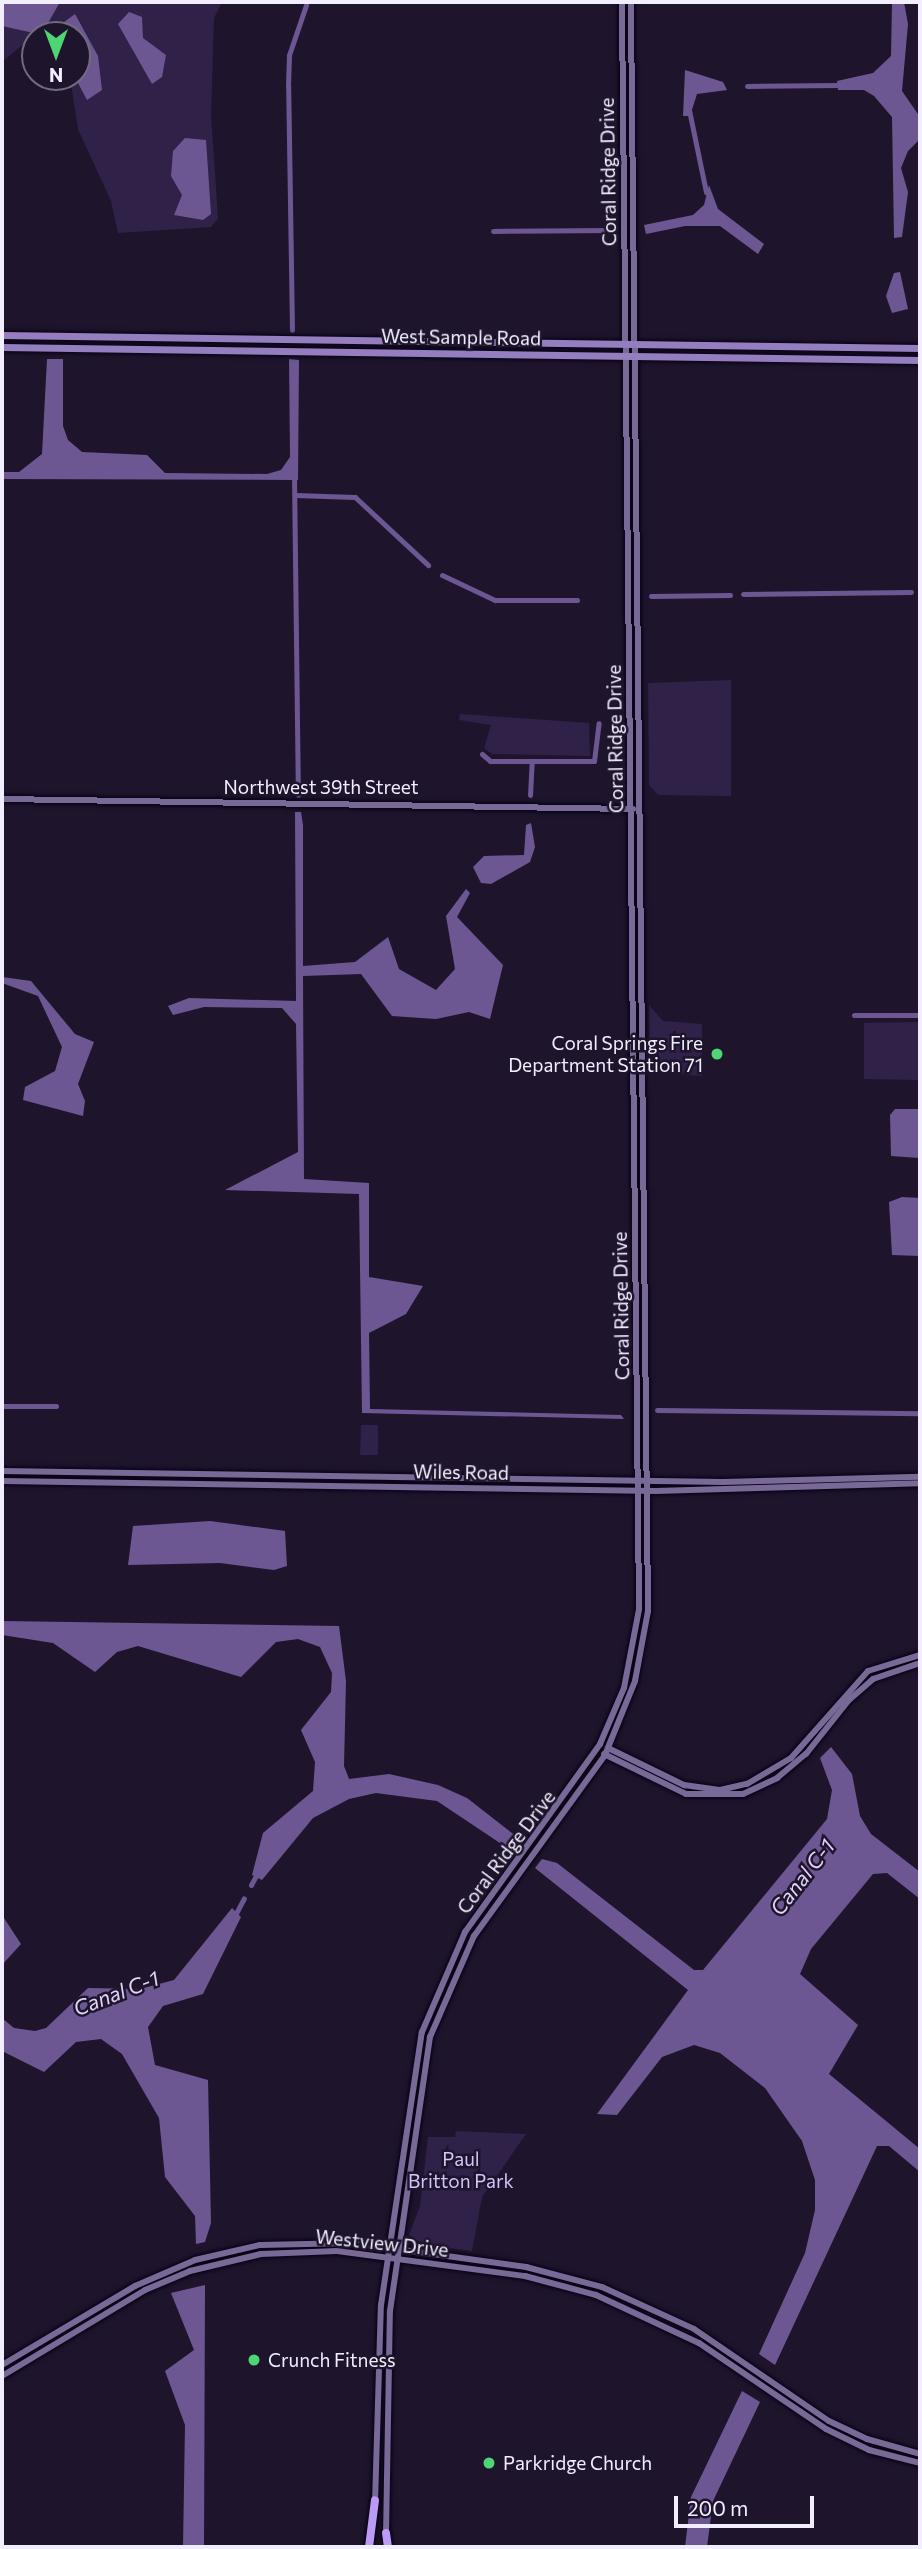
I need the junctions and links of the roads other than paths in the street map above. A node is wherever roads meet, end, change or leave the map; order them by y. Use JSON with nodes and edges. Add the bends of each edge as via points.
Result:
{"nodes":[{"id":1,"x":622,"y":2,"type":"edge"},
{"id":2,"x":631,"y":2,"type":"edge"},
{"id":3,"x":2,"y":335,"type":"edge"},
{"id":4,"x":627,"y":344,"type":"junction"},
{"id":5,"x":636,"y":344,"type":"junction"},
{"id":6,"x":2,"y":347,"type":"edge"},
{"id":7,"x":920,"y":348,"type":"edge"},
{"id":8,"x":627,"y":355,"type":"junction"},
{"id":9,"x":636,"y":355,"type":"junction"},
{"id":10,"x":920,"y":360,"type":"edge"},
{"id":11,"x":630,"y":660,"type":"junction"},
{"id":12,"x":639,"y":676,"type":"junction"},
{"id":13,"x":2,"y":799,"type":"edge"},
{"id":14,"x":631,"y":808,"type":"junction"},
{"id":15,"x":640,"y":809,"type":"junction"},
{"id":16,"x":2,"y":1471,"type":"edge"},
{"id":17,"x":86,"y":1472,"type":"junction"},
{"id":18,"x":920,"y":1477,"type":"edge"},
{"id":19,"x":2,"y":1481,"type":"edge"},
{"id":20,"x":638,"y":1481,"type":"junction"},
{"id":21,"x":647,"y":1481,"type":"junction"},
{"id":22,"x":74,"y":1482,"type":"junction"},
{"id":23,"x":920,"y":1483,"type":"edge"},
{"id":24,"x":638,"y":1491,"type":"junction"},
{"id":25,"x":647,"y":1491,"type":"junction"},
{"id":26,"x":920,"y":1655,"type":"edge"},
{"id":27,"x":920,"y":1663,"type":"edge"},
{"id":28,"x":599,"y":1747,"type":"junction"},
{"id":29,"x":607,"y":1752,"type":"junction"},
{"id":30,"x":389,"y":2248,"type":"junction"},
{"id":31,"x":398,"y":2249,"type":"junction"},
{"id":32,"x":388,"y":2257,"type":"junction"},
{"id":33,"x":397,"y":2258,"type":"junction"},
{"id":34,"x":2,"y":2365,"type":"edge"},
{"id":35,"x":2,"y":2376,"type":"edge"},
{"id":36,"x":920,"y":2454,"type":"edge"},
{"id":37,"x":920,"y":2463,"type":"edge"},
{"id":38,"x":375,"y":2500,"type":"joint"},
{"id":39,"x":386,"y":2533,"type":"joint"},
{"id":40,"x":371,"y":2547,"type":"edge"},
{"id":41,"x":387,"y":2547,"type":"edge"}],
"edges":[{"from":1,"to":4,"type":"main road","name":"Coral Ridge Drive"},
{"from":2,"to":5,"type":"main road","name":"Coral Ridge Drive"},
{"from":3,"to":4,"type":"main road","name":"West Sample Road"},
{"from":4,"to":5,"type":"main road","name":"West Sample Road"},
{"from":4,"to":8,"type":"main road","name":"Coral Ridge Drive"},
{"from":5,"to":7,"type":"main road","name":"West Sample Road"},
{"from":5,"to":9,"type":"main road","name":"Coral Ridge Drive"},
{"from":6,"to":8,"type":"main road","name":"West Sample Road"},
{"from":8,"to":9,"type":"main road","name":"West Sample Road"},
{"from":8,"to":11,"type":"main road","name":"Coral Ridge Drive"},
{"from":9,"to":10,"type":"main road","name":"West Sample Road"},
{"from":9,"to":12,"type":"main road","name":"Coral Ridge Drive"},
{"from":11,"to":12,"type":"main road"},
{"from":11,"to":14,"type":"main road","name":"Coral Ridge Drive"},
{"from":12,"to":15,"type":"main road","name":"Coral Ridge Drive"},
{"from":13,"to":14,"type":"main road","name":"Northwest 39th Street"},
{"from":14,"to":15,"type":"main road","name":"Northwest 39th Street"},
{"from":14,"to":20,"type":"main road","name":"Coral Ridge Drive"},
{"from":15,"to":21,"type":"main road","name":"Coral Ridge Drive"},
{"from":16,"to":17,"type":"main road","name":"Wiles Road"},
{"from":17,"to":20,"type":"main road","name":"Wiles Road"},
{"from":17,"to":22,"type":"main road"},
{"from":18,"to":21,"type":"main road","name":"Wiles Road"},
{"from":19,"to":22,"type":"main road","name":"Wiles Road"},
{"from":20,"to":21,"type":"main road","name":"Wiles Road"},
{"from":20,"to":24,"type":"main road","name":"Coral Ridge Drive"},
{"from":21,"to":25,"type":"main road","name":"Coral Ridge Drive"},
{"from":22,"to":24,"type":"main road","name":"Wiles Road"},
{"from":23,"to":25,"type":"main road","name":"Wiles Road"},
{"from":24,"to":25,"type":"main road","name":"Wiles Road"},
{"from":24,"to":28,"type":"main road","name":"Coral Ridge Drive","via":[[636,1634],[624,1688]]},
{"from":25,"to":29,"type":"main road","name":"Coral Ridge Drive","via":[[645,1634],[631,1695]]},
{"from":26,"to":29,"type":"main road","via":[[868,1671],[791,1758],[747,1784],[720,1790],[684,1785]]},
{"from":27,"to":29,"type":"main road","via":[[890,1671],[863,1687],[806,1754],[778,1778],[743,1794],[685,1794]]},
{"from":28,"to":29,"type":"main road"},
{"from":28,"to":30,"type":"main road","name":"Coral Ridge Drive","via":[[472,1920],[438,1986],[414,2065]]},
{"from":29,"to":31,"type":"main road","name":"Coral Ridge Drive","via":[[483,1921],[443,1997],[424,2064]]},
{"from":30,"to":31,"type":"main road","name":"Westview Drive"},
{"from":30,"to":32,"type":"main road","name":"Coral Ridge Drive"},
{"from":30,"to":34,"type":"main road","name":"Westview Drive","via":[[282,2243],[195,2260],[135,2286]]},
{"from":31,"to":33,"type":"main road","name":"Coral Ridge Drive"},
{"from":31,"to":36,"type":"main road","name":"Westview Drive","via":[[526,2267],[650,2307],[694,2329],[829,2421],[867,2439]]},
{"from":32,"to":33,"type":"main road","name":"Westview Drive"},
{"from":32,"to":35,"type":"main road","name":"Westview Drive","via":[[288,2251],[201,2268],[145,2290]]},
{"from":32,"to":38,"type":"main road","name":"Coral Ridge Drive","via":[[377,2381]]},
{"from":33,"to":37,"type":"main road","name":"Westview Drive","via":[[566,2285],[655,2319],[826,2429],[869,2450]]},
{"from":33,"to":39,"type":"main road","name":"Coral Ridge Drive","via":[[387,2370]]},
{"from":38,"to":40,"type":"highway"},
{"from":39,"to":41,"type":"highway"}]}
